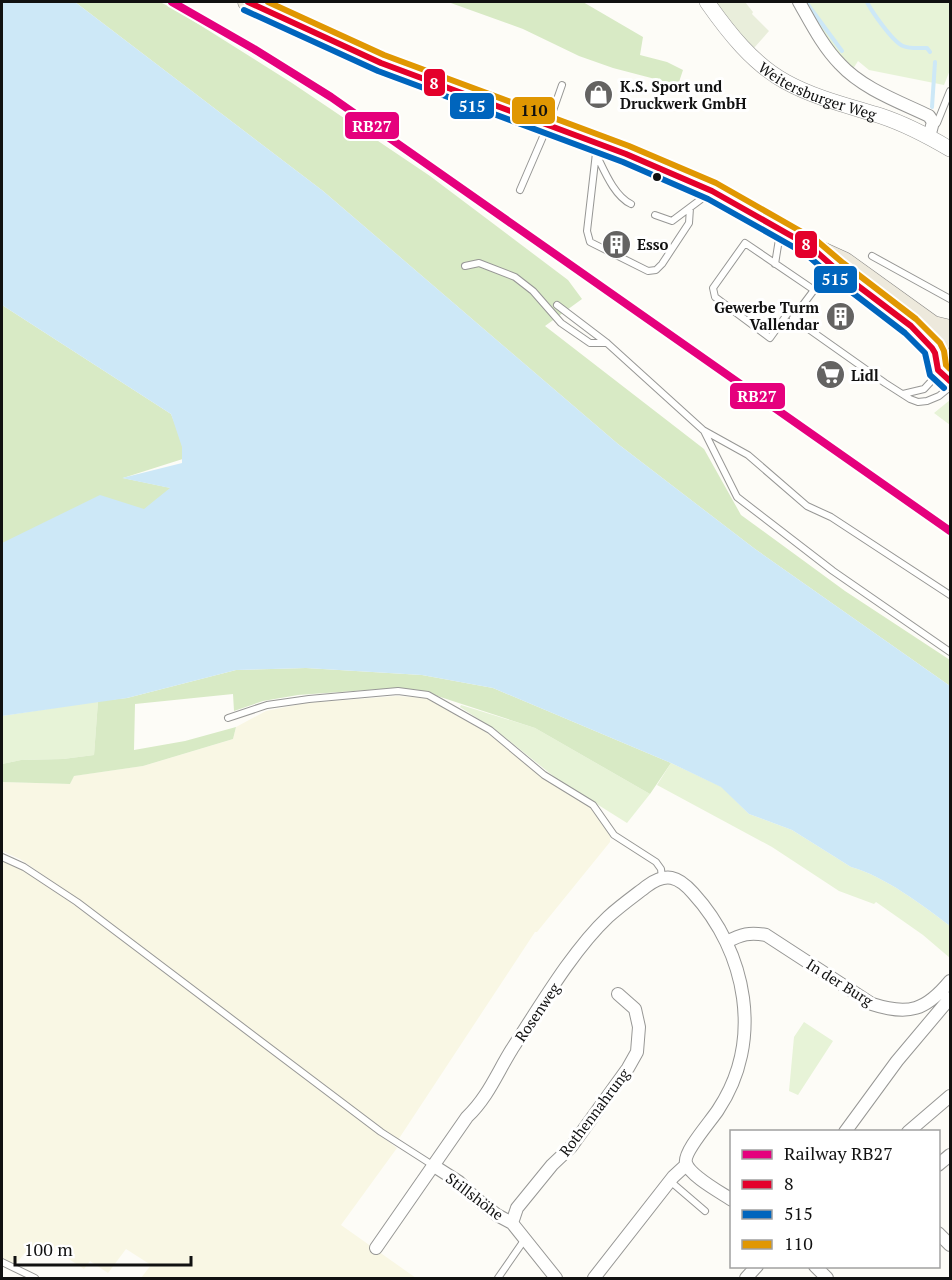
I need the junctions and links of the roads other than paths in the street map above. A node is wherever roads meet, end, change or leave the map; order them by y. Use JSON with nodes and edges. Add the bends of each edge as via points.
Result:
{"nodes":[{"id":1,"x":248,"y":2,"type":"edge"},
{"id":2,"x":707,"y":2,"type":"edge"},
{"id":3,"x":799,"y":2,"type":"edge"},
{"id":4,"x":562,"y":85,"type":"dead end"},
{"id":5,"x":951,"y":91,"type":"edge"},
{"id":6,"x":548,"y":125,"type":"junction"},
{"id":7,"x":931,"y":130,"type":"junction"},
{"id":8,"x":592,"y":146,"type":"junction"},
{"id":9,"x":951,"y":149,"type":"edge"},
{"id":10,"x":520,"y":190,"type":"dead end"},
{"id":11,"x":712,"y":191,"type":"junction"},
{"id":12,"x":632,"y":204,"type":"dead end"},
{"id":13,"x":690,"y":208,"type":"junction"},
{"id":14,"x":655,"y":215,"type":"dead end"},
{"id":15,"x":781,"y":229,"type":"junction"},
{"id":16,"x":811,"y":247,"type":"junction"},
{"id":17,"x":872,"y":255,"type":"dead end"},
{"id":18,"x":775,"y":264,"type":"junction"},
{"id":19,"x":465,"y":266,"type":"dead end"},
{"id":20,"x":951,"y":299,"type":"edge"},
{"id":21,"x":557,"y":305,"type":"dead end"},
{"id":22,"x":788,"y":313,"type":"dead end"},
{"id":23,"x":951,"y":332,"type":"edge"},
{"id":24,"x":607,"y":343,"type":"junction"},
{"id":25,"x":941,"y":368,"type":"edge"},
{"id":26,"x":951,"y":387,"type":"edge"},
{"id":27,"x":903,"y":394,"type":"junction"},
{"id":28,"x":703,"y":430,"type":"junction"},
{"id":29,"x":951,"y":596,"type":"edge"},
{"id":30,"x":951,"y":652,"type":"edge"},
{"id":31,"x":228,"y":717,"type":"dead end"},
{"id":32,"x":2,"y":857,"type":"edge"},
{"id":33,"x":662,"y":878,"type":"junction"},
{"id":34,"x":727,"y":942,"type":"junction"},
{"id":35,"x":951,"y":981,"type":"edge"},
{"id":36,"x":618,"y":994,"type":"dead end"},
{"id":37,"x":951,"y":998,"type":"edge"},
{"id":38,"x":951,"y":1096,"type":"edge"},
{"id":39,"x":846,"y":1130,"type":"edge"},
{"id":40,"x":909,"y":1130,"type":"edge"},
{"id":41,"x":686,"y":1165,"type":"junction"},
{"id":42,"x":434,"y":1166,"type":"junction"},
{"id":43,"x":670,"y":1181,"type":"junction"},
{"id":44,"x":730,"y":1199,"type":"edge"},
{"id":45,"x":705,"y":1211,"type":"dead end"},
{"id":46,"x":512,"y":1223,"type":"junction"},
{"id":47,"x":940,"y":1234,"type":"edge"},
{"id":48,"x":526,"y":1239,"type":"junction"},
{"id":49,"x":951,"y":1245,"type":"edge"},
{"id":50,"x":376,"y":1248,"type":"dead end"},
{"id":51,"x":2,"y":1262,"type":"edge"},
{"id":52,"x":35,"y":1278,"type":"edge"},
{"id":53,"x":498,"y":1278,"type":"edge"},
{"id":54,"x":556,"y":1278,"type":"edge"},
{"id":55,"x":594,"y":1278,"type":"edge"}],
"edges":[{"from":1,"to":6,"type":"main road","via":[[381,63]]},
{"from":2,"to":7,"type":"street","name":"Weitersburger Weg","via":[[744,48],[784,82],[808,93]]},
{"from":3,"to":7,"type":"street","via":[[829,50],[849,72],[929,116]]},
{"from":4,"to":6,"type":"lane"},
{"from":5,"to":7,"type":"lane"},
{"from":6,"to":8,"type":"main road"},
{"from":6,"to":10,"type":"lane"},
{"from":7,"to":9,"type":"street","name":"Weitersburger Weg"},
{"from":8,"to":11,"type":"main road","via":[[626,154]]},
{"from":8,"to":12,"type":"lane","via":[[611,182]]},
{"from":8,"to":13,"type":"lane","via":[[587,231],[590,242],[648,271],[656,270],[689,223]]},
{"from":11,"to":13,"type":"lane"},
{"from":11,"to":15,"type":"main road"},
{"from":13,"to":14,"type":"lane","via":[[672,221]]},
{"from":15,"to":16,"type":"main road"},
{"from":15,"to":18,"type":"lane"},
{"from":16,"to":23,"type":"main road","via":[[844,262],[933,326]]},
{"from":16,"to":25,"type":"main road","via":[[911,326]]},
{"from":17,"to":20,"type":"lane"},
{"from":18,"to":22,"type":"lane","via":[[744,243],[713,288],[715,297],[770,338]]},
{"from":18,"to":27,"type":"lane","via":[[814,290],[794,318]]},
{"from":19,"to":24,"type":"lane","via":[[479,263],[515,277],[561,323],[590,344]]},
{"from":21,"to":24,"type":"lane"},
{"from":23,"to":25,"type":"main road","via":[[940,341]]},
{"from":24,"to":28,"type":"lane"},
{"from":25,"to":27,"type":"lane","via":[[924,389]]},
{"from":26,"to":27,"type":"lane","via":[[927,401],[918,402]]},
{"from":28,"to":29,"type":"lane","via":[[748,455],[807,506],[831,517]]},
{"from":28,"to":30,"type":"lane","via":[[737,497],[833,571]]},
{"from":31,"to":33,"type":"lane","via":[[267,705],[309,699],[398,691],[428,695],[490,730],[544,775],[593,805],[615,835],[656,862]]},
{"from":32,"to":42,"type":"lane","via":[[77,902],[381,1132]]},
{"from":33,"to":34,"type":"street","via":[[678,879],[691,891]]},
{"from":33,"to":42,"type":"street","name":"Rosenweg","via":[[622,905],[582,946],[510,1052],[494,1083]]},
{"from":34,"to":35,"type":"street","name":"In der Burg","via":[[740,935],[766,936],[872,1004],[887,1009],[922,1007]]},
{"from":34,"to":41,"type":"street","via":[[734,958],[745,1017],[741,1057],[725,1098],[687,1153]]},
{"from":36,"to":46,"type":"street","name":"Rothennahrung","via":[[635,1009],[639,1027],[637,1052],[571,1147],[517,1208]]},
{"from":37,"to":39,"type":"street"},
{"from":38,"to":40,"type":"street"},
{"from":41,"to":43,"type":"street"},
{"from":41,"to":44,"type":"street"},
{"from":42,"to":46,"type":"street","name":"Stillshöhe"},
{"from":42,"to":50,"type":"street","name":"Stillshöhe"},
{"from":43,"to":45,"type":"lane"},
{"from":43,"to":55,"type":"street"},
{"from":46,"to":48,"type":"street","name":"Stillshöhe"},
{"from":47,"to":49,"type":"street"},
{"from":48,"to":53,"type":"lane"},
{"from":48,"to":54,"type":"street","name":"Stillshöhe"},
{"from":51,"to":52,"type":"lane"}]}
